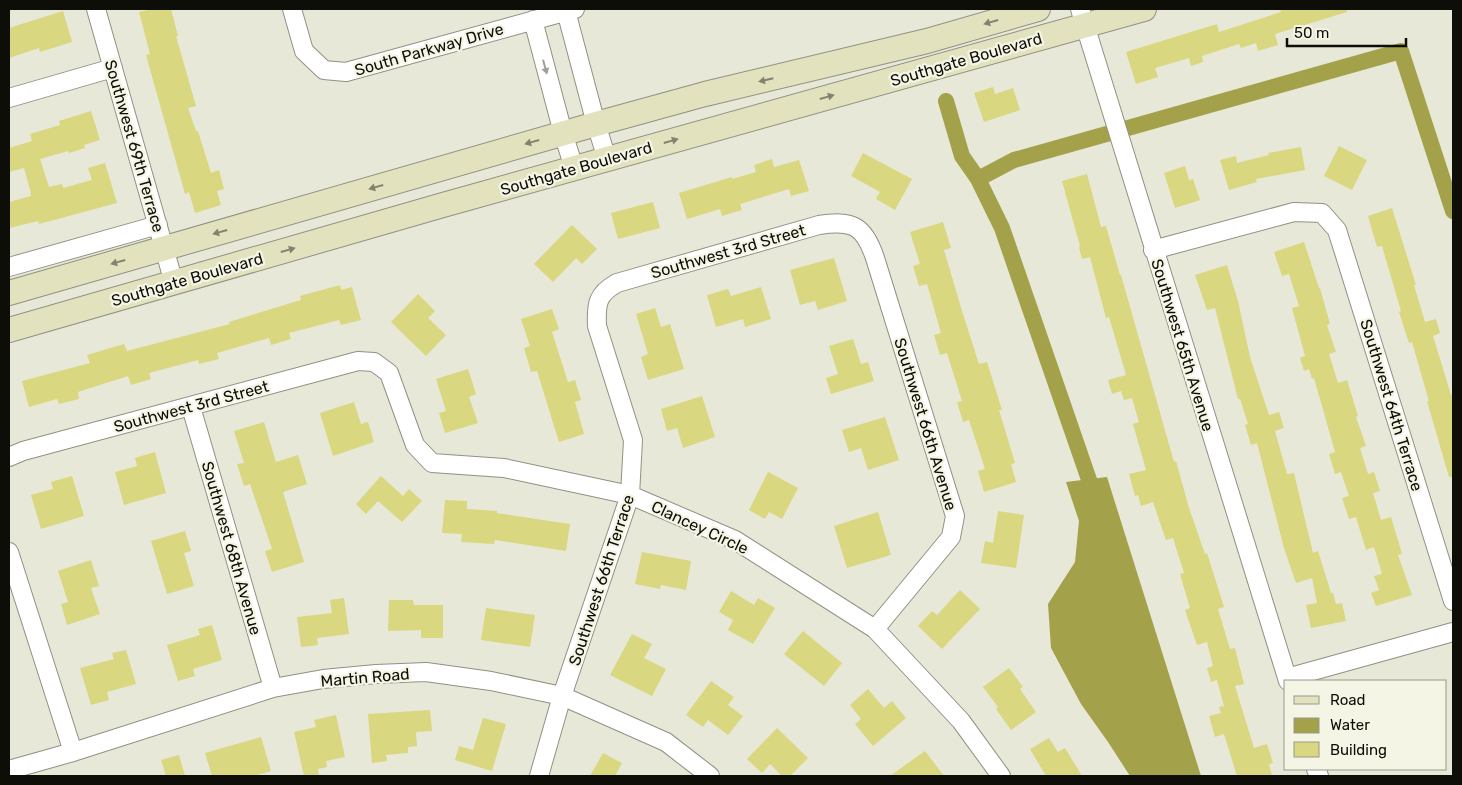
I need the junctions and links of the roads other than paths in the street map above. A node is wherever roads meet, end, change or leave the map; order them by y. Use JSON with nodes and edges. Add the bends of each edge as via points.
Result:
{"nodes":[{"id":1,"x":96,"y":9,"type":"edge"},
{"id":2,"x":292,"y":9,"type":"edge"},
{"id":3,"x":1038,"y":9,"type":"edge"},
{"id":4,"x":1144,"y":9,"type":"edge"},
{"id":5,"x":570,"y":10,"type":"edge"},
{"id":6,"x":1082,"y":17,"type":"edge"},
{"id":7,"x":533,"y":20,"type":"junction"},
{"id":8,"x":113,"y":68,"type":"junction"},
{"id":9,"x":9,"y":98,"type":"edge"},
{"id":10,"x":596,"y":124,"type":"junction"},
{"id":11,"x":563,"y":133,"type":"junction"},
{"id":12,"x":607,"y":159,"type":"junction"},
{"id":13,"x":574,"y":168,"type":"junction"},
{"id":14,"x":158,"y":225,"type":"junction"},
{"id":15,"x":858,"y":230,"type":"joint"},
{"id":16,"x":164,"y":248,"type":"junction"},
{"id":17,"x":1153,"y":250,"type":"junction"},
{"id":18,"x":9,"y":267,"type":"edge"},
{"id":19,"x":174,"y":283,"type":"junction"},
{"id":20,"x":9,"y":293,"type":"edge"},
{"id":21,"x":601,"y":295,"type":"joint"},
{"id":22,"x":9,"y":330,"type":"edge"},
{"id":23,"x":374,"y":362,"type":"joint"},
{"id":24,"x":191,"y":407,"type":"junction"},
{"id":25,"x":9,"y":457,"type":"edge"},
{"id":26,"x":630,"y":495,"type":"junction"},
{"id":27,"x":9,"y":552,"type":"edge"},
{"id":28,"x":1453,"y":601,"type":"edge"},
{"id":29,"x":874,"y":628,"type":"junction"},
{"id":30,"x":1453,"y":632,"type":"edge"},
{"id":31,"x":1287,"y":680,"type":"edge"},
{"id":32,"x":273,"y":688,"type":"junction"},
{"id":33,"x":562,"y":696,"type":"junction"},
{"id":34,"x":72,"y":752,"type":"junction"},
{"id":35,"x":9,"y":770,"type":"edge"},
{"id":36,"x":539,"y":776,"type":"edge"},
{"id":37,"x":710,"y":776,"type":"edge"},
{"id":38,"x":1001,"y":776,"type":"edge"}],
"edges":[{"from":1,"to":8,"type":"street","name":"Southwest 69th Terrace"},
{"from":2,"to":7,"type":"street","name":"South Parkway Drive","via":[[304,51],[324,70],[346,72]]},
{"from":3,"to":10,"type":"main road","name":"Southgate Boulevard","one_way":true,"via":[[927,41],[705,94]]},
{"from":4,"to":6,"type":"main road","name":"Southgate Boulevard"},
{"from":5,"to":7,"type":"street","name":"South Parkway Drive"},
{"from":5,"to":10,"type":"street","name":"South Parkway Drive"},
{"from":12,"to":6,"type":"main road","name":"Southgate Boulevard","one_way":true},
{"from":6,"to":17,"type":"street","name":"Southwest 65th Avenue"},
{"from":7,"to":11,"type":"street","one_way":true},
{"from":8,"to":9,"type":"street"},
{"from":8,"to":14,"type":"street","name":"Southwest 69th Terrace"},
{"from":10,"to":11,"type":"main road","name":"Southgate Boulevard"},
{"from":10,"to":12,"type":"street","name":"South Parkway Drive"},
{"from":11,"to":13,"type":"street"},
{"from":11,"to":16,"type":"main road","name":"Southgate Boulevard","one_way":true},
{"from":12,"to":13,"type":"main road","name":"Southgate Boulevard"},
{"from":19,"to":13,"type":"main road","name":"Southgate Boulevard","one_way":true},
{"from":14,"to":16,"type":"street","name":"Southwest 69th Terrace"},
{"from":14,"to":18,"type":"street"},
{"from":15,"to":21,"type":"street","name":"Southwest 3rd Street","via":[[842,223],[819,225],[618,283]]},
{"from":15,"to":29,"type":"street","name":"Southwest 66th Avenue","via":[[869,241],[875,258],[955,516],[951,537]]},
{"from":16,"to":19,"type":"street","name":"Southwest 69th Terrace"},
{"from":16,"to":20,"type":"main road","name":"Southgate Boulevard","one_way":true},
{"from":17,"to":28,"type":"street","name":"Southwest 64th Terrace","via":[[1294,212],[1322,213],[1337,230]]},
{"from":17,"to":31,"type":"street","name":"Southwest 65th Avenue"},
{"from":19,"to":22,"type":"main road","name":"Southgate Boulevard"},
{"from":21,"to":26,"type":"street","name":"Southwest 66th Terrace","via":[[597,326],[633,440]]},
{"from":23,"to":24,"type":"street","name":"Southwest 3rd Street","via":[[358,361]]},
{"from":23,"to":26,"type":"street","name":"Clancey Circle","via":[[390,373],[415,445],[432,463],[504,468]]},
{"from":24,"to":25,"type":"street","name":"Southwest 3rd Street"},
{"from":24,"to":32,"type":"street","name":"Southwest 68th Avenue"},
{"from":26,"to":29,"type":"street","name":"Clancey Circle","via":[[735,540]]},
{"from":26,"to":33,"type":"street","name":"Southwest 66th Terrace"},
{"from":27,"to":34,"type":"street"},
{"from":29,"to":38,"type":"street","name":"Clancey Circle","via":[[962,721]]},
{"from":30,"to":31,"type":"street"},
{"from":32,"to":33,"type":"street","name":"Martin Road","via":[[323,679],[426,672]]},
{"from":32,"to":34,"type":"street","name":"Martin Road"},
{"from":33,"to":36,"type":"street","name":"Southwest 66th Terrace"},
{"from":33,"to":37,"type":"street","name":"Martin Road","via":[[666,742]]},
{"from":34,"to":35,"type":"street","name":"Martin Road"}]}
